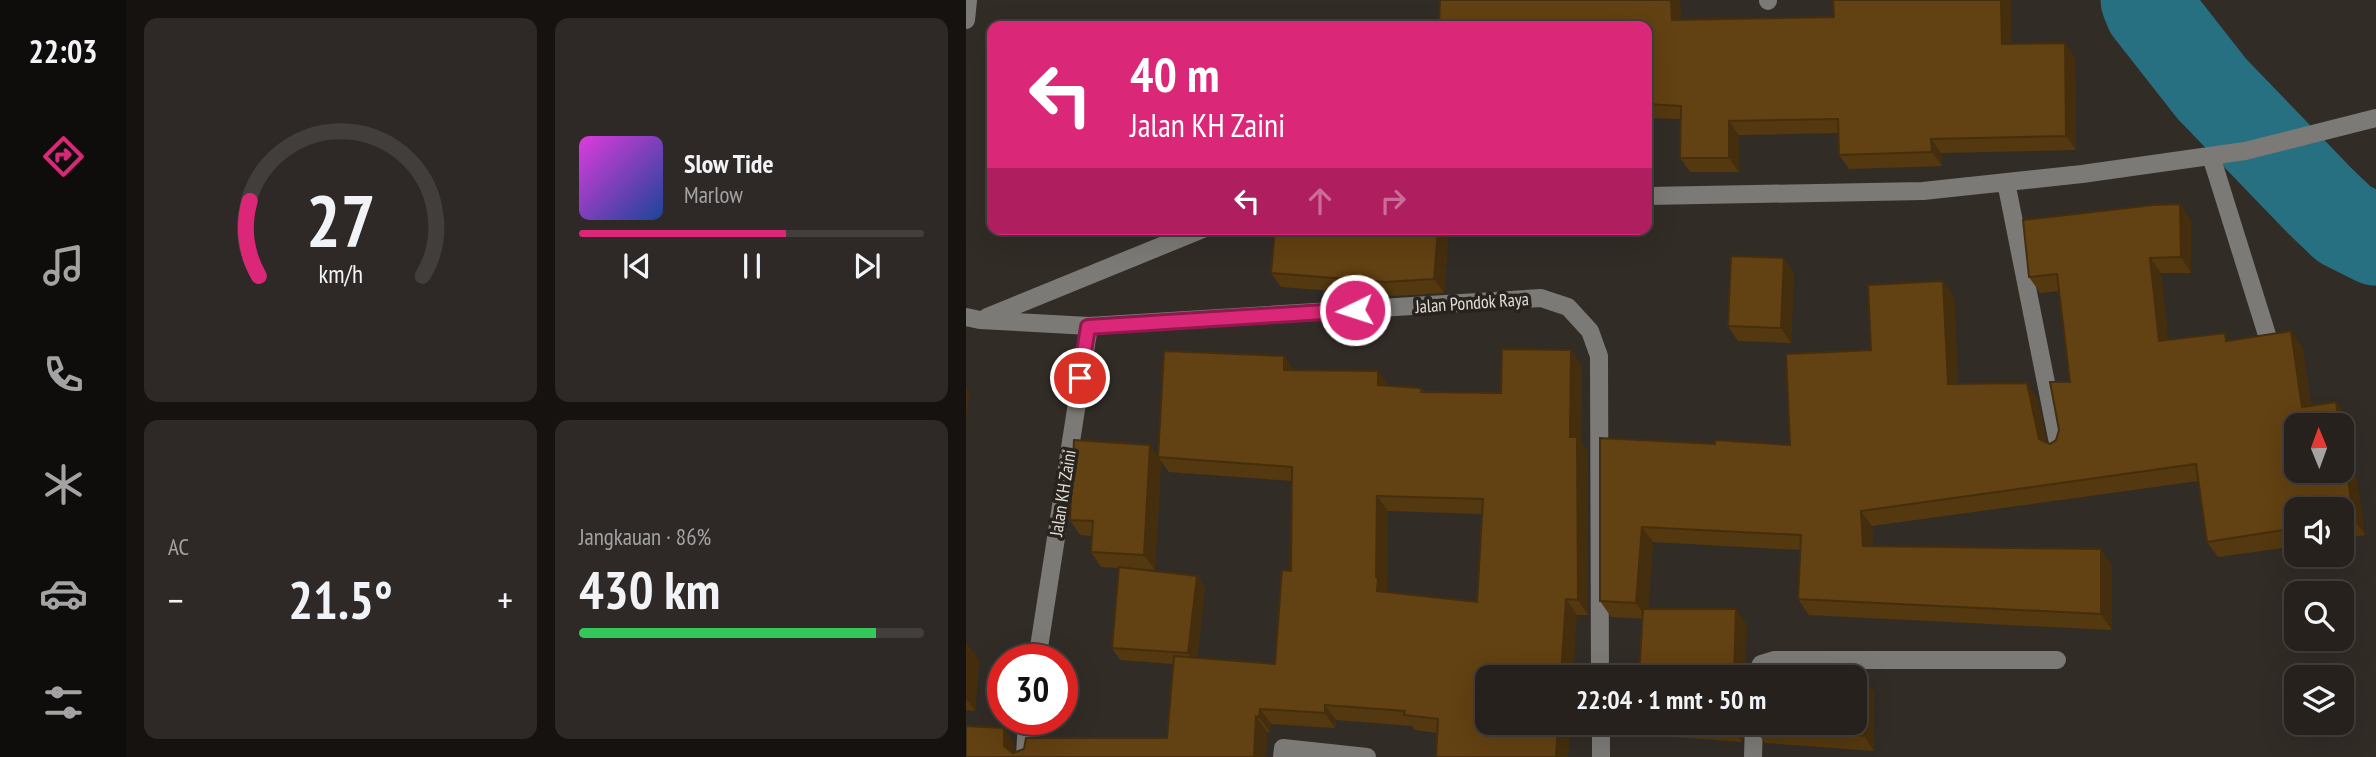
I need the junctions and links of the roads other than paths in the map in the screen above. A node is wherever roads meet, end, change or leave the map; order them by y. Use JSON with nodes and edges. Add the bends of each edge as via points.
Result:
{"nodes":[{"id":1,"x":968,"y":0,"type":"edge"},
{"id":2,"x":966,"y":20,"type":"edge"},
{"id":3,"x":2376,"y":118,"type":"edge"},
{"id":4,"x":2211,"y":156,"type":"junction"},
{"id":5,"x":2006,"y":182,"type":"junction"},
{"id":6,"x":1652,"y":196,"type":"edge"},
{"id":7,"x":1187,"y":235,"type":"edge"},
{"id":8,"x":973,"y":318,"type":"edge"},
{"id":9,"x":1088,"y":327,"type":"junction"},
{"id":10,"x":2268,"y":338,"type":"edge"},
{"id":11,"x":2059,"y":448,"type":"edge"},
{"id":12,"x":1039,"y":644,"type":"edge"},
{"id":13,"x":2057,"y":660,"type":"dead end"},
{"id":14,"x":1600,"y":665,"type":"edge"},
{"id":15,"x":1761,"y":665,"type":"edge"},
{"id":16,"x":1026,"y":735,"type":"edge"},
{"id":17,"x":1601,"y":735,"type":"edge"},
{"id":18,"x":1754,"y":735,"type":"edge"},
{"id":19,"x":1025,"y":757,"type":"edge"},
{"id":20,"x":1282,"y":757,"type":"edge"},
{"id":21,"x":1367,"y":757,"type":"edge"},
{"id":22,"x":1601,"y":757,"type":"edge"},
{"id":23,"x":1753,"y":757,"type":"edge"}],
"edges":[{"from":1,"to":2,"type":"street"},
{"from":3,"to":4,"type":"street"},
{"from":4,"to":5,"type":"street"},
{"from":4,"to":10,"type":"street"},
{"from":5,"to":6,"type":"street","via":[[1923,191]]},
{"from":5,"to":11,"type":"street"},
{"from":7,"to":8,"type":"street"},
{"from":8,"to":9,"type":"street","name":"Jalan Pondok Raya"},
{"from":9,"to":12,"type":"street","name":"Jalan KH Zaini"},
{"from":9,"to":14,"type":"street","name":"Jalan Pondok Raya","via":[[1541,298],[1569,307],[1590,331],[1599,356]]},
{"from":13,"to":15,"type":"street","via":[[1774,660]]},
{"from":16,"to":19,"type":"street"},
{"from":17,"to":22,"type":"street"},
{"from":18,"to":23,"type":"street"},
{"from":20,"to":21,"type":"street","via":[[1283,748]]}]}
